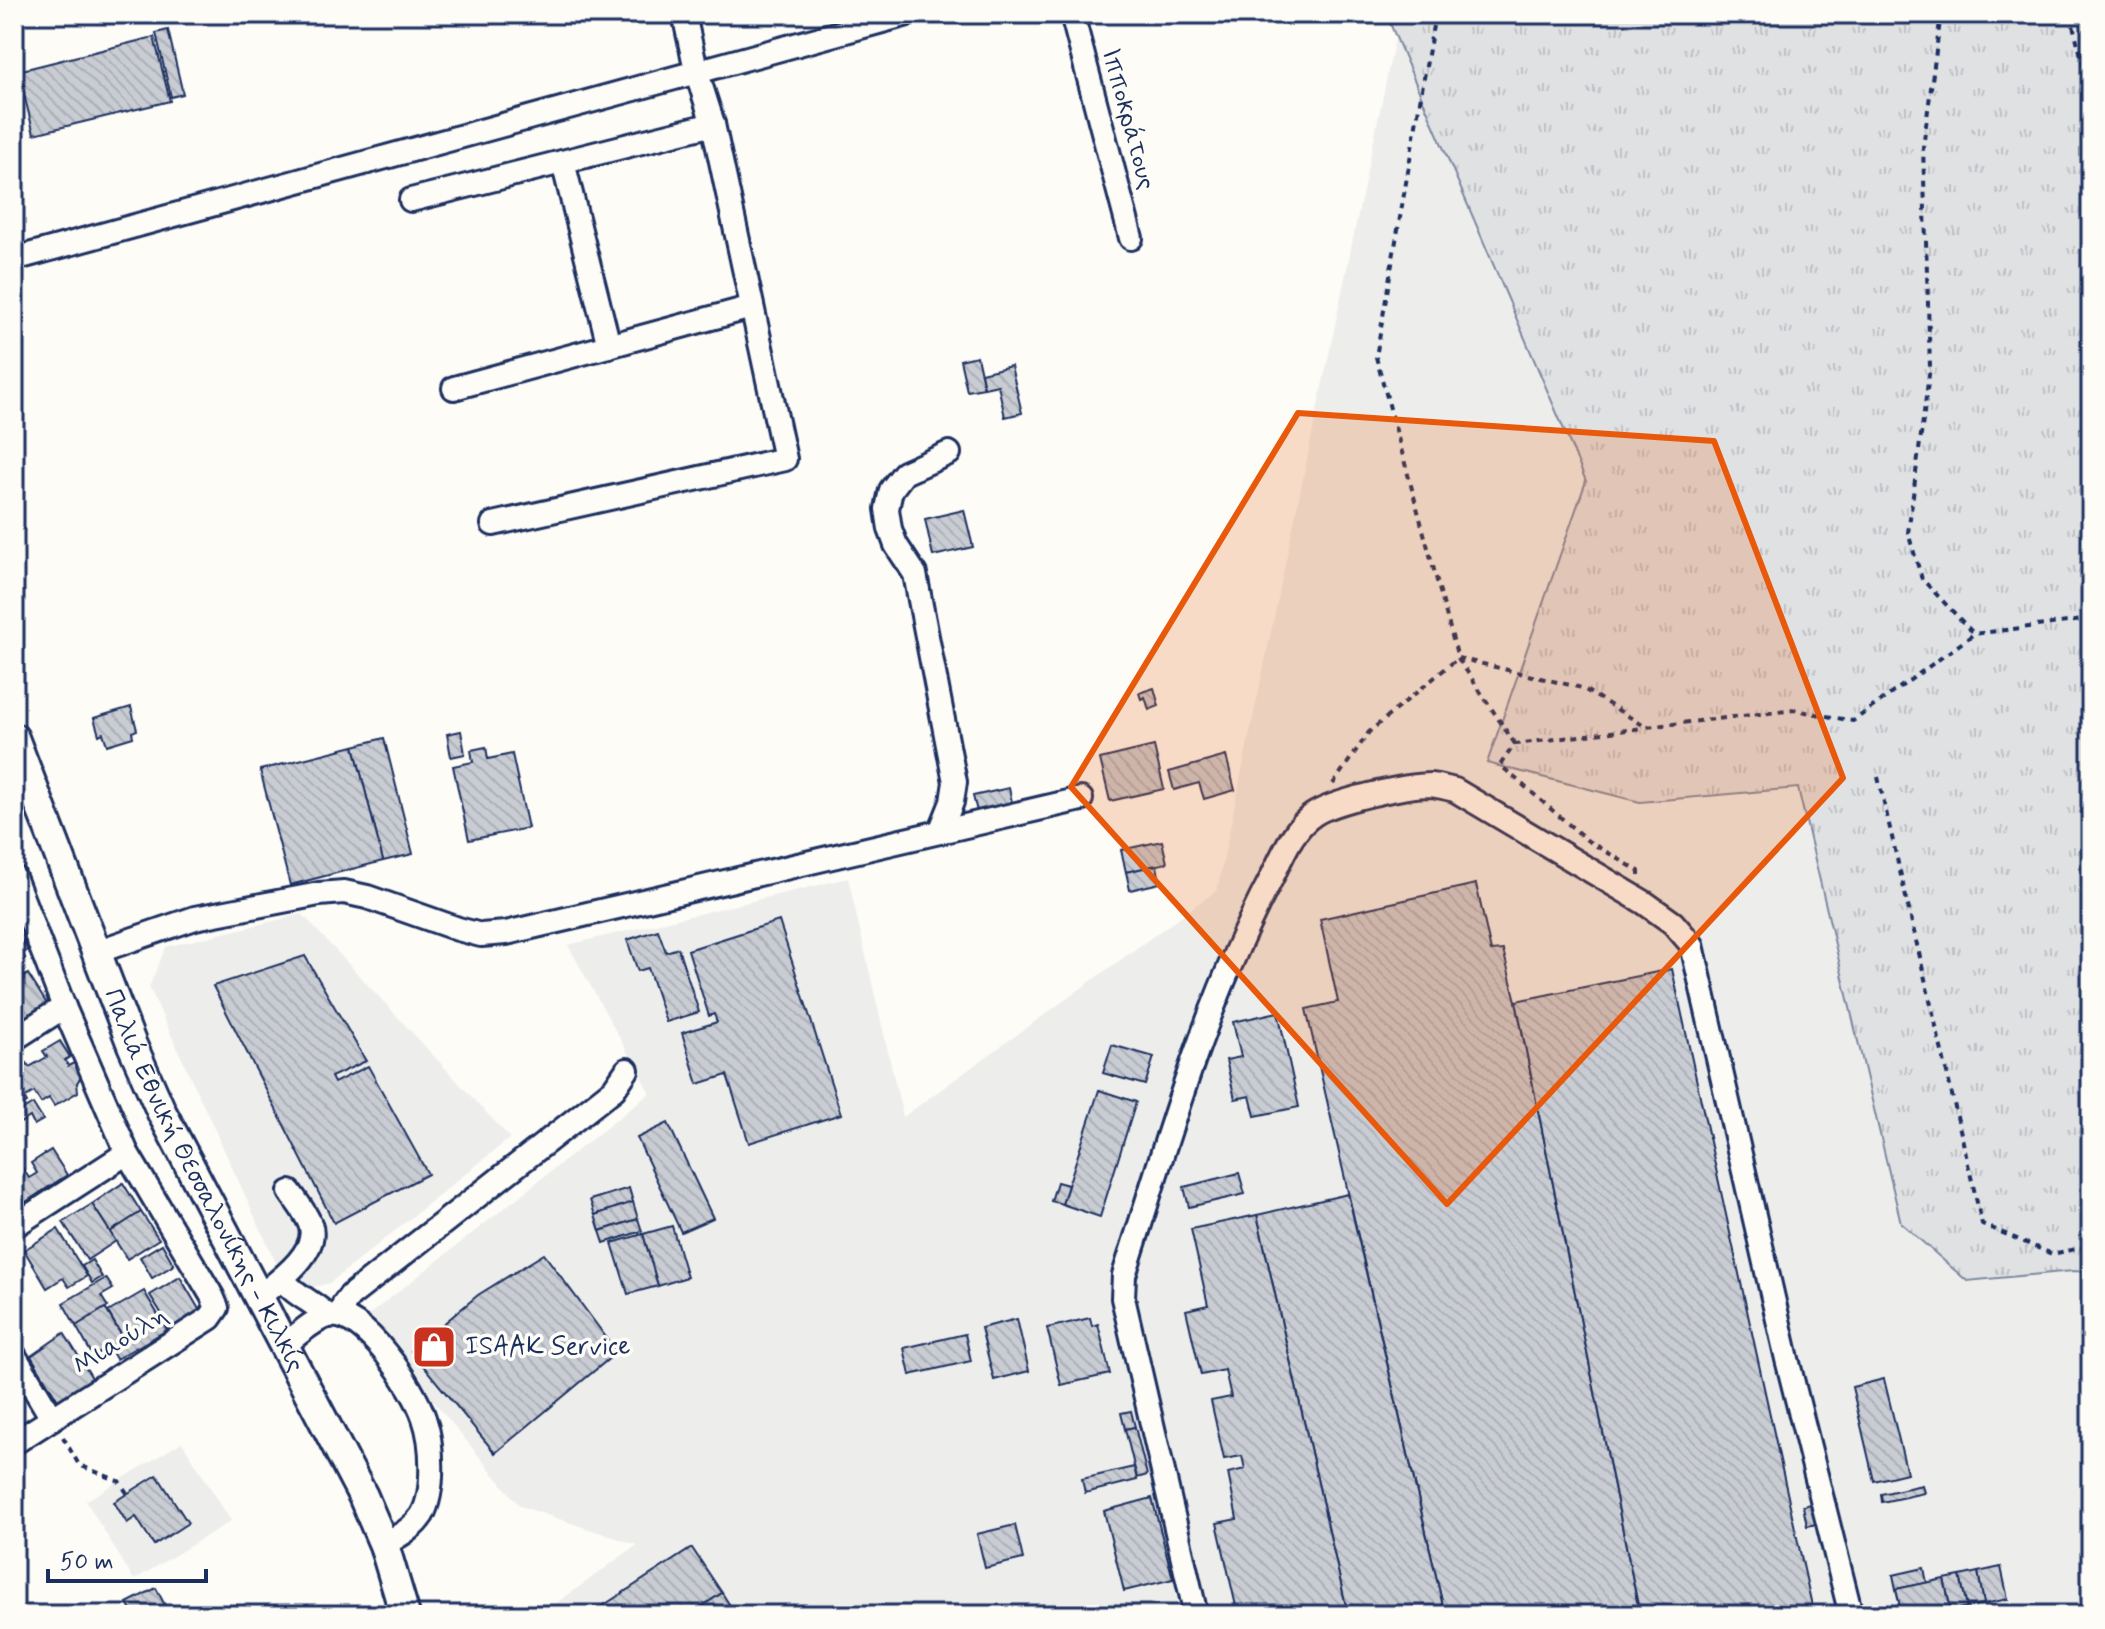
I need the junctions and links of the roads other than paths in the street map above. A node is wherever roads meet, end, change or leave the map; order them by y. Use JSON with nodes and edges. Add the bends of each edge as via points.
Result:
{"nodes":[{"id":1,"x":684,"y":14,"type":"edge"},
{"id":2,"x":908,"y":14,"type":"edge"},
{"id":3,"x":1072,"y":14,"type":"edge"},
{"id":4,"x":696,"y":70,"type":"junction"},
{"id":5,"x":713,"y":124,"type":"junction"},
{"id":6,"x":563,"y":162,"type":"junction"},
{"id":7,"x":411,"y":200,"type":"dead end"},
{"id":8,"x":1131,"y":238,"type":"dead end"},
{"id":9,"x":14,"y":259,"type":"edge"},
{"id":10,"x":752,"y":307,"type":"junction"},
{"id":11,"x":609,"y":346,"type":"junction"},
{"id":12,"x":454,"y":388,"type":"dead end"},
{"id":13,"x":949,"y":453,"type":"dead end"},
{"id":14,"x":493,"y":524,"type":"dead end"},
{"id":15,"x":14,"y":738,"type":"edge"},
{"id":16,"x":1081,"y":799,"type":"dead end"},
{"id":17,"x":940,"y":832,"type":"junction"},
{"id":18,"x":14,"y":877,"type":"edge"},
{"id":19,"x":96,"y":952,"type":"junction"},
{"id":20,"x":64,"y":1007,"type":"junction"},
{"id":21,"x":14,"y":1039,"type":"edge"},
{"id":22,"x":627,"y":1070,"type":"dead end"},
{"id":23,"x":127,"y":1153,"type":"junction"},
{"id":24,"x":290,"y":1192,"type":"dead end"},
{"id":25,"x":14,"y":1226,"type":"edge"},
{"id":26,"x":282,"y":1279,"type":"junction"},
{"id":27,"x":258,"y":1297,"type":"junction"},
{"id":28,"x":334,"y":1316,"type":"junction"},
{"id":29,"x":283,"y":1346,"type":"junction"},
{"id":30,"x":14,"y":1355,"type":"edge"},
{"id":31,"x":52,"y":1418,"type":"junction"},
{"id":32,"x":14,"y":1443,"type":"edge"},
{"id":33,"x":384,"y":1545,"type":"junction"},
{"id":34,"x":405,"y":1615,"type":"edge"},
{"id":35,"x":1196,"y":1615,"type":"edge"},
{"id":36,"x":1851,"y":1615,"type":"edge"}],
"edges":[{"from":1,"to":4,"type":"street"},
{"from":2,"to":4,"type":"street"},
{"from":3,"to":8,"type":"street","name":"Ιπποκράτους"},
{"from":4,"to":5,"type":"street"},
{"from":4,"to":9,"type":"street"},
{"from":5,"to":6,"type":"street"},
{"from":5,"to":10,"type":"street"},
{"from":6,"to":7,"type":"street"},
{"from":6,"to":11,"type":"street"},
{"from":10,"to":11,"type":"street"},
{"from":10,"to":14,"type":"street","via":[[785,459]]},
{"from":11,"to":12,"type":"street"},
{"from":13,"to":17,"type":"street","via":[[904,473],[891,490],[887,509],[896,545],[915,574],[955,782]]},
{"from":15,"to":19,"type":"main road","name":"Παλιά Εθνική Θεσσαλονίκης - Κιλκίς"},
{"from":16,"to":17,"type":"street"},
{"from":17,"to":19,"type":"street","via":[[506,933],[481,935],[344,892],[195,918]]},
{"from":18,"to":20,"type":"street"},
{"from":19,"to":27,"type":"main road","name":"Παλιά Εθνική Θεσσαλονίκης - Κιλκίς","via":[[162,1113]]},
{"from":20,"to":21,"type":"street"},
{"from":20,"to":23,"type":"street"},
{"from":22,"to":28,"type":"street","via":[[614,1089],[350,1296]]},
{"from":23,"to":25,"type":"street"},
{"from":23,"to":31,"type":"street","name":"Μιαούλη","via":[[217,1308],[210,1318]]},
{"from":24,"to":26,"type":"street","via":[[311,1226],[311,1237],[301,1260]]},
{"from":26,"to":27,"type":"street"},
{"from":26,"to":28,"type":"street","via":[[290,1290]]},
{"from":27,"to":29,"type":"main road","name":"Παλιά Εθνική Θεσσαλονίκης - Κιλκίς"},
{"from":28,"to":29,"type":"street"},
{"from":28,"to":33,"type":"street","via":[[358,1324],[374,1340],[415,1394],[426,1422],[431,1489],[423,1513]]},
{"from":29,"to":33,"type":"main road","name":"Παλιά Εθνική Θεσσαλονίκης - Κιλκίς"},
{"from":30,"to":31,"type":"street"},
{"from":31,"to":32,"type":"street","name":"Μιαούλη"},
{"from":33,"to":34,"type":"main road","name":"Παλιά Εθνική Θεσσαλονίκης - Κιλκίς"},
{"from":35,"to":36,"type":"street","via":[[1123,1298],[1124,1275],[1203,1026],[1240,937],[1295,833],[1330,807],[1431,785],[1455,790],[1645,903],[1692,945]]}]}
